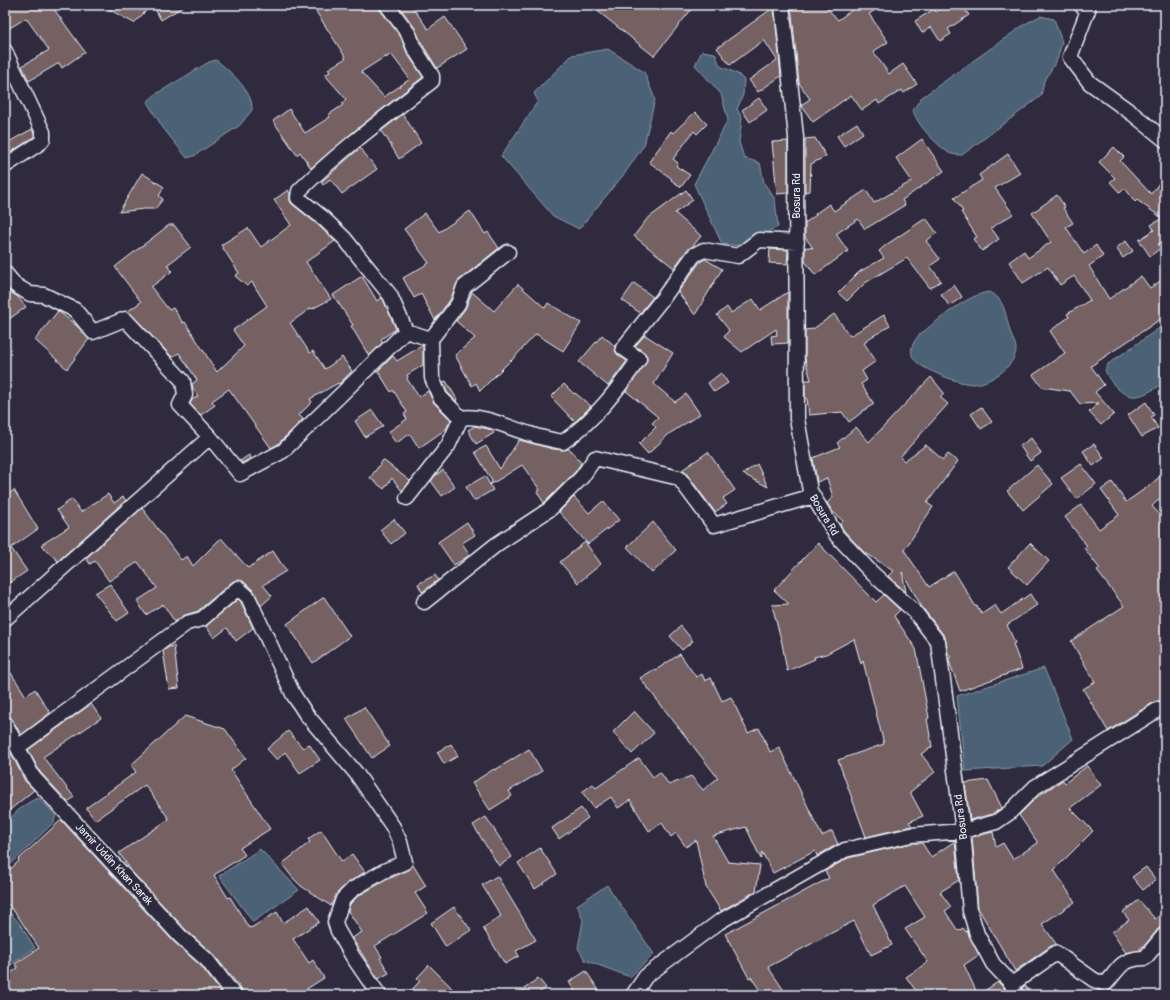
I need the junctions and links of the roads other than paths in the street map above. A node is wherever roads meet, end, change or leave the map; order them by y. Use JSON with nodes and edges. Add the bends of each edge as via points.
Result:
{"nodes":[{"id":1,"x":387,"y":5,"type":"edge"},
{"id":2,"x":782,"y":5,"type":"edge"},
{"id":3,"x":1081,"y":5,"type":"edge"},
{"id":4,"x":5,"y":51,"type":"edge"},
{"id":5,"x":1165,"y":140,"type":"edge"},
{"id":6,"x":5,"y":166,"type":"edge"},
{"id":7,"x":797,"y":242,"type":"junction"},
{"id":8,"x":508,"y":252,"type":"dead end"},
{"id":9,"x":5,"y":274,"type":"edge"},
{"id":10,"x":406,"y":331,"type":"junction"},
{"id":11,"x":431,"y":339,"type":"junction"},
{"id":12,"x":461,"y":418,"type":"junction"},
{"id":13,"x":210,"y":437,"type":"junction"},
{"id":14,"x":813,"y":496,"type":"junction"},
{"id":15,"x":407,"y":498,"type":"dead end"},
{"id":16,"x":424,"y":602,"type":"dead end"},
{"id":17,"x":5,"y":619,"type":"edge"},
{"id":18,"x":1165,"y":708,"type":"edge"},
{"id":19,"x":5,"y":723,"type":"edge"},
{"id":20,"x":18,"y":747,"type":"junction"},
{"id":21,"x":963,"y":831,"type":"junction"},
{"id":22,"x":1165,"y":934,"type":"edge"},
{"id":23,"x":1013,"y":990,"type":"edge"},
{"id":24,"x":234,"y":995,"type":"edge"},
{"id":25,"x":379,"y":995,"type":"edge"},
{"id":26,"x":633,"y":995,"type":"edge"}],
"edges":[{"from":1,"to":10,"type":"street","via":[[408,33],[432,80],[338,156],[297,195],[345,239],[390,295]]},
{"from":2,"to":7,"type":"street","name":"Bosura Rd","via":[[796,137]]},
{"from":3,"to":5,"type":"street","via":[[1088,10],[1070,57],[1090,83]]},
{"from":4,"to":6,"type":"street","via":[[43,132],[40,143]]},
{"from":7,"to":12,"type":"street","via":[[759,240],[738,256],[704,250],[694,255],[623,348],[639,359],[617,390],[592,418],[564,442],[478,418]]},
{"from":7,"to":14,"type":"street","name":"Bosura Rd","via":[[797,419]]},
{"from":8,"to":11,"type":"street","via":[[464,287],[458,304]]},
{"from":9,"to":13,"type":"street","via":[[15,285],[30,294],[44,295],[75,310],[93,332],[125,319],[183,381],[185,395],[180,405]]},
{"from":10,"to":11,"type":"street"},
{"from":10,"to":13,"type":"street","via":[[283,452],[240,474]]},
{"from":11,"to":12,"type":"street","via":[[432,378],[440,397]]},
{"from":12,"to":15,"type":"street","via":[[448,446]]},
{"from":13,"to":17,"type":"street"},
{"from":14,"to":16,"type":"street","via":[[714,525],[679,478],[595,458],[582,477],[550,509],[497,544]]},
{"from":14,"to":21,"type":"street","name":"Bosura Rd","via":[[837,536],[915,612],[938,642]]},
{"from":18,"to":21,"type":"street","via":[[1159,709],[1036,787],[996,822]]},
{"from":19,"to":20,"type":"street","name":"Jamir Uddin Khan Sarak"},
{"from":20,"to":24,"type":"street","name":"Jamir Uddin Khan Sarak","via":[[34,777],[180,936],[207,960]]},
{"from":20,"to":25,"type":"street","via":[[187,624],[202,619],[238,588],[248,597],[293,694],[306,714],[356,773],[393,827],[400,842],[405,862],[384,871],[353,890],[343,899],[335,922],[353,957]]},
{"from":21,"to":23,"type":"street","name":"Bosura Rd","via":[[970,911],[977,934]]},
{"from":21,"to":26,"type":"street","via":[[911,835],[845,850],[719,922],[646,976]]},
{"from":22,"to":23,"type":"street","via":[[1145,958],[1134,958],[1119,967],[1112,979],[1105,984],[1094,980],[1056,953]]}]}
